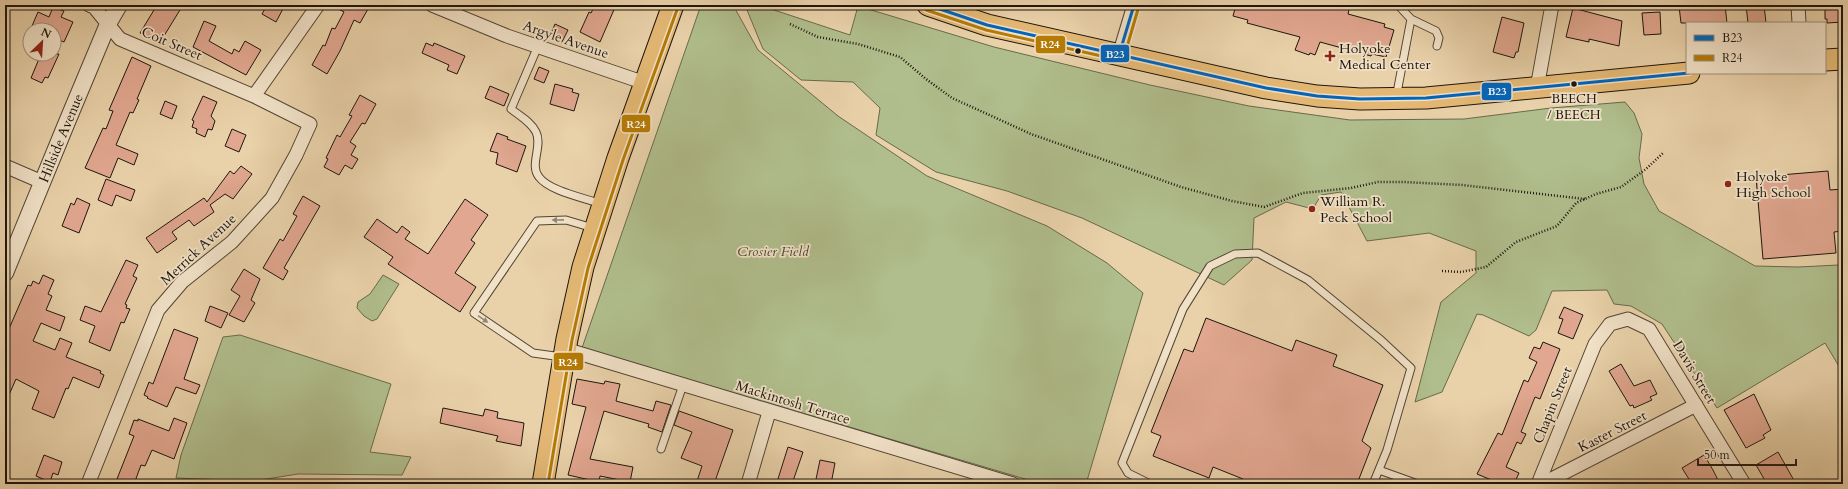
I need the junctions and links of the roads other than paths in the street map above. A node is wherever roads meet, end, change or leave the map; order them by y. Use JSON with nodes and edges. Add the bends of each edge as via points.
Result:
{"nodes":[{"id":1,"x":89,"y":5,"type":"edge"},
{"id":2,"x":119,"y":5,"type":"edge"},
{"id":3,"x":318,"y":5,"type":"edge"},
{"id":4,"x":432,"y":5,"type":"edge"},
{"id":5,"x":673,"y":5,"type":"edge"},
{"id":6,"x":928,"y":5,"type":"edge"},
{"id":7,"x":1134,"y":5,"type":"edge"},
{"id":8,"x":1398,"y":5,"type":"edge"},
{"id":9,"x":1552,"y":5,"type":"edge"},
{"id":10,"x":1798,"y":5,"type":"edge"},
{"id":11,"x":1411,"y":19,"type":"junction"},
{"id":12,"x":1799,"y":22,"type":"edge"},
{"id":13,"x":108,"y":24,"type":"junction"},
{"id":14,"x":538,"y":46,"type":"junction"},
{"id":15,"x":1436,"y":46,"type":"dead end"},
{"id":16,"x":1119,"y":56,"type":"junction"},
{"id":17,"x":1843,"y":59,"type":"edge"},
{"id":18,"x":1826,"y":60,"type":"edge"},
{"id":19,"x":1686,"y":73,"type":"edge"},
{"id":20,"x":645,"y":83,"type":"junction"},
{"id":21,"x":1537,"y":88,"type":"junction"},
{"id":22,"x":254,"y":96,"type":"junction"},
{"id":23,"x":1395,"y":99,"type":"junction"},
{"id":24,"x":5,"y":166,"type":"edge"},
{"id":25,"x":42,"y":182,"type":"junction"},
{"id":26,"x":604,"y":205,"type":"junction"},
{"id":27,"x":596,"y":228,"type":"junction"},
{"id":28,"x":5,"y":273,"type":"edge"},
{"id":29,"x":1599,"y":339,"type":"joint"},
{"id":30,"x":565,"y":353,"type":"junction"},
{"id":31,"x":683,"y":385,"type":"junction"},
{"id":32,"x":1696,"y":405,"type":"junction"},
{"id":33,"x":769,"y":412,"type":"junction"},
{"id":34,"x":661,"y":449,"type":"dead end"},
{"id":35,"x":1379,"y":470,"type":"junction"},
{"id":36,"x":88,"y":484,"type":"edge"},
{"id":37,"x":543,"y":484,"type":"edge"},
{"id":38,"x":748,"y":484,"type":"edge"},
{"id":39,"x":1013,"y":484,"type":"edge"},
{"id":40,"x":1150,"y":484,"type":"edge"},
{"id":41,"x":1373,"y":484,"type":"edge"},
{"id":42,"x":1418,"y":484,"type":"edge"},
{"id":43,"x":1538,"y":484,"type":"edge"},
{"id":44,"x":1542,"y":484,"type":"edge"},
{"id":45,"x":1744,"y":484,"type":"edge"}],
"edges":[{"from":1,"to":13,"type":"street","name":"Coit Street","via":[[94,7]]},
{"from":2,"to":13,"type":"street","name":"Hillside Avenue"},
{"from":3,"to":22,"type":"street"},
{"from":4,"to":14,"type":"street","name":"Argyle Avenue"},
{"from":5,"to":20,"type":"main road"},
{"from":6,"to":16,"type":"main road","via":[[987,25]]},
{"from":7,"to":16,"type":"street"},
{"from":8,"to":11,"type":"lane"},
{"from":9,"to":21,"type":"street"},
{"from":10,"to":12,"type":"street"},
{"from":11,"to":15,"type":"lane","via":[[1436,31],[1439,38]]},
{"from":11,"to":23,"type":"lane"},
{"from":13,"to":22,"type":"street","name":"Coit Street","via":[[120,39]]},
{"from":13,"to":25,"type":"street","name":"Hillside Avenue"},
{"from":14,"to":20,"type":"street","name":"Argyle Avenue"},
{"from":14,"to":26,"type":"lane","via":[[511,109],[537,133],[539,144],[535,168],[538,177],[557,189]]},
{"from":16,"to":23,"type":"main road","via":[[1266,88],[1317,96]]},
{"from":17,"to":18,"type":"main road"},
{"from":19,"to":21,"type":"main road"},
{"from":20,"to":26,"type":"main road"},
{"from":21,"to":23,"type":"main road"},
{"from":22,"to":36,"type":"street","name":"Merrick Avenue","via":[[310,124],[272,198],[232,242],[182,282],[158,310]]},
{"from":24,"to":25,"type":"street"},
{"from":25,"to":28,"type":"street","name":"Hillside Avenue"},
{"from":26,"to":27,"type":"main road"},
{"from":27,"to":30,"type":"main road","via":[[583,267]]},
{"from":27,"to":30,"type":"lane","one_way":true,"via":[[566,220],[537,221],[474,313],[533,353]]},
{"from":29,"to":32,"type":"street","name":"Davis Street","via":[[1610,324],[1628,319],[1649,329]]},
{"from":29,"to":43,"type":"street","name":"Chapin Street","via":[[1570,402]]},
{"from":30,"to":31,"type":"street","name":"Mackintosh Terrace"},
{"from":30,"to":37,"type":"main road"},
{"from":31,"to":33,"type":"street","name":"Mackintosh Terrace"},
{"from":31,"to":34,"type":"lane"},
{"from":32,"to":44,"type":"street","name":"Kaster Street"},
{"from":32,"to":45,"type":"street","name":"Davis Street"},
{"from":33,"to":38,"type":"street"},
{"from":33,"to":39,"type":"street","name":"Mackintosh Terrace"},
{"from":35,"to":40,"type":"lane","via":[[1411,368],[1308,280],[1258,253],[1235,254],[1210,266],[1183,308],[1127,448],[1122,463],[1128,473]]},
{"from":35,"to":41,"type":"lane"},
{"from":35,"to":42,"type":"lane"}]}
